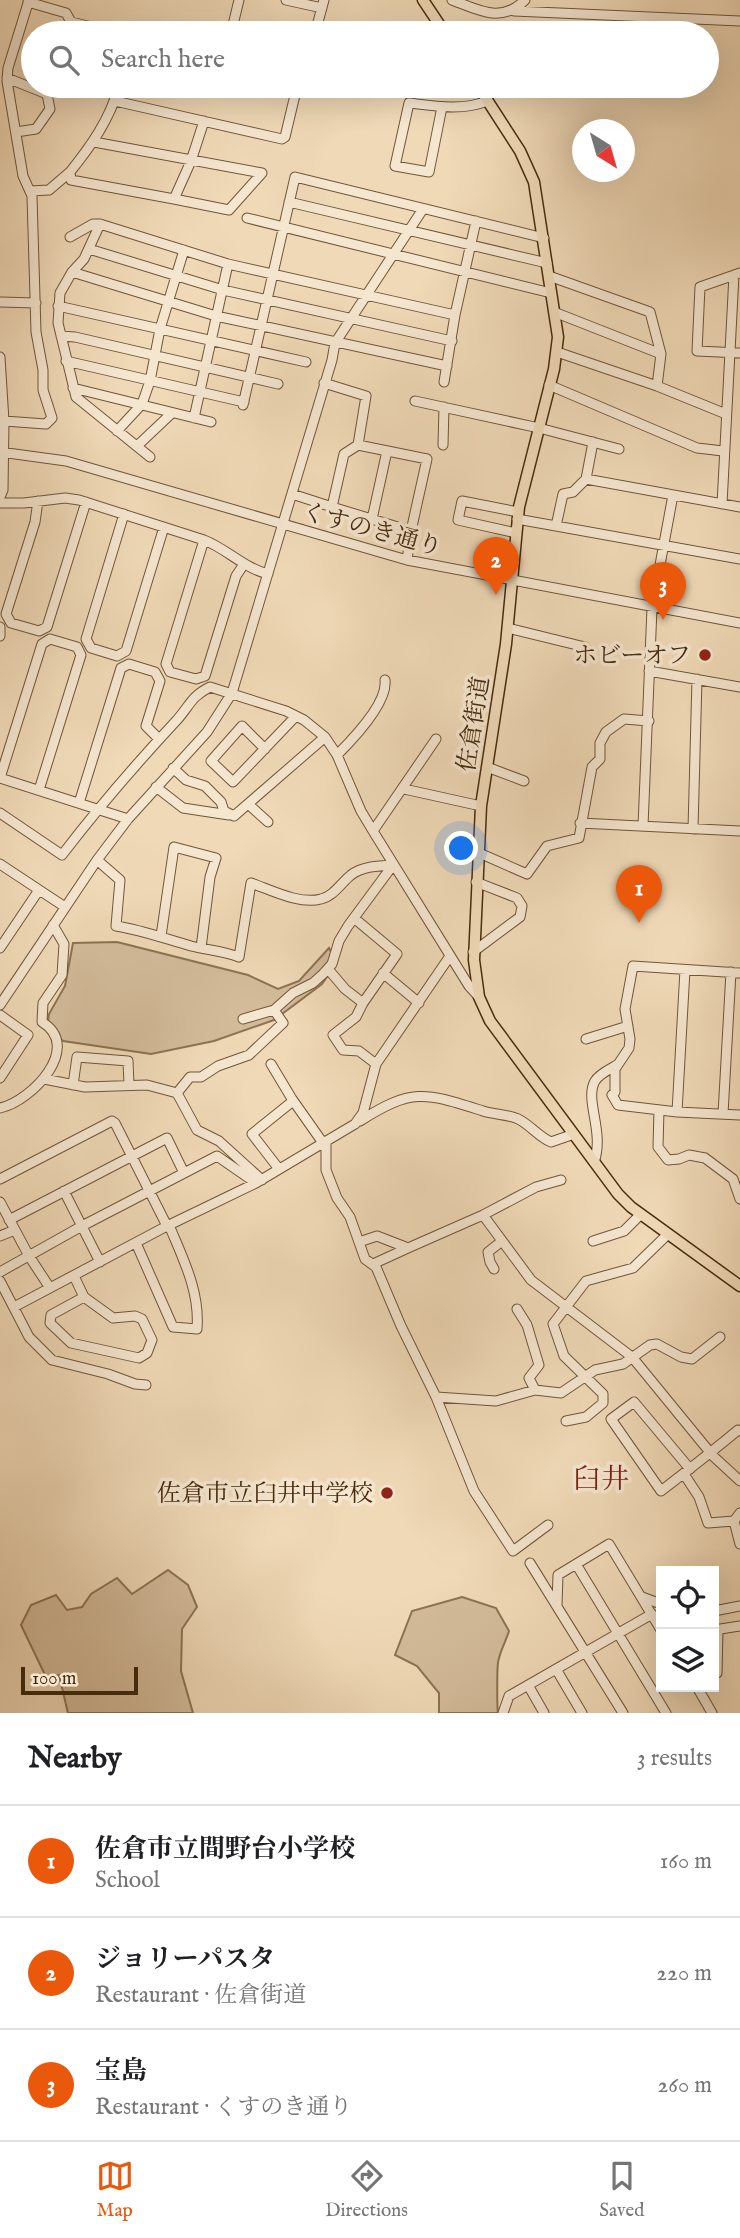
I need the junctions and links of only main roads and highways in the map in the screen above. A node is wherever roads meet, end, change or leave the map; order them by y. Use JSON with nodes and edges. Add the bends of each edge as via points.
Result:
{"nodes":[{"id":1,"x":423,"y":0,"type":"edge"},
{"id":2,"x":436,"y":21,"type":"edge"},
{"id":3,"x":485,"y":98,"type":"edge"},
{"id":4,"x":740,"y":1286,"type":"edge"}],
"edges":[{"from":1,"to":2,"type":"main road"},
{"from":3,"to":4,"type":"main road","name":"佐倉街道","via":[[530,169],[536,189],[557,352],[518,515],[508,628],[481,806],[473,952],[479,997],[490,1021],[618,1194]]}]}
